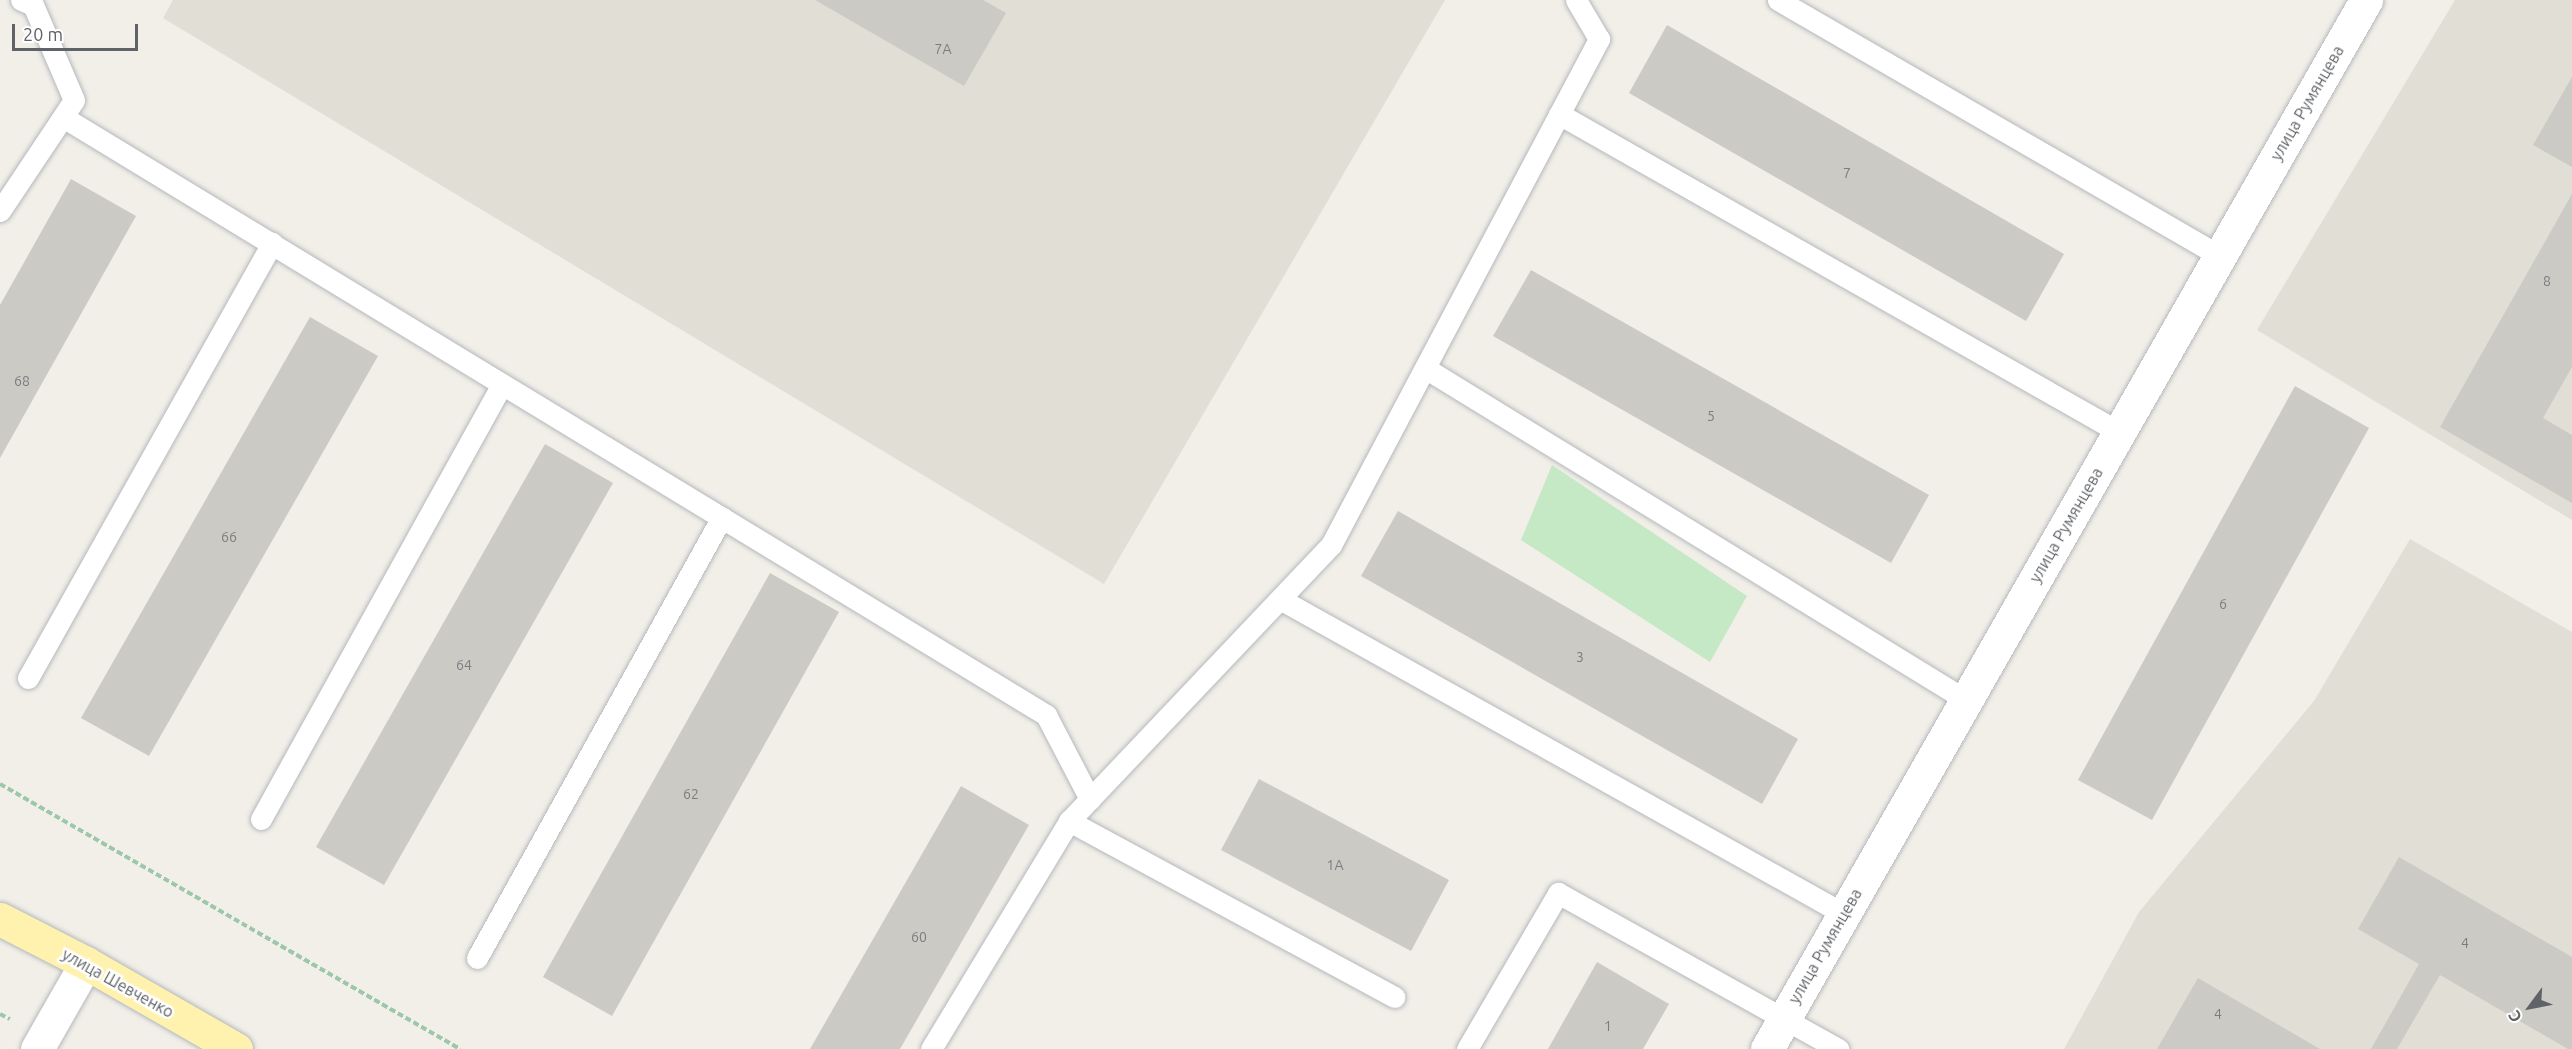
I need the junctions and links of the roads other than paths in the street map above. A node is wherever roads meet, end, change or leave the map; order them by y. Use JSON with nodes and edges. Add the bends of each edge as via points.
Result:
{"nodes":[{"id":1,"x":21,"y":0,"type":"edge"},
{"id":2,"x":1576,"y":0,"type":"edge"},
{"id":3,"x":1778,"y":0,"type":"edge"},
{"id":4,"x":2366,"y":0,"type":"edge"},
{"id":5,"x":1559,"y":114,"type":"junction"},
{"id":6,"x":63,"y":117,"type":"junction"},
{"id":7,"x":0,"y":211,"type":"edge"},
{"id":8,"x":272,"y":243,"type":"junction"},
{"id":9,"x":2220,"y":256,"type":"junction"},
{"id":10,"x":1425,"y":368,"type":"junction"},
{"id":11,"x":502,"y":384,"type":"junction"},
{"id":12,"x":2119,"y":432,"type":"junction"},
{"id":13,"x":722,"y":518,"type":"junction"},
{"id":14,"x":1280,"y":599,"type":"junction"},
{"id":15,"x":28,"y":678,"type":"dead end"},
{"id":16,"x":1966,"y":700,"type":"junction"},
{"id":17,"x":1090,"y":799,"type":"junction"},
{"id":18,"x":261,"y":819,"type":"dead end"},
{"id":19,"x":1069,"y":821,"type":"junction"},
{"id":20,"x":1844,"y":914,"type":"junction"},
{"id":21,"x":0,"y":919,"type":"edge"},
{"id":22,"x":477,"y":958,"type":"dead end"},
{"id":23,"x":86,"y":963,"type":"junction"},
{"id":24,"x":1394,"y":997,"type":"dead end"},
{"id":25,"x":1784,"y":1019,"type":"junction"},
{"id":26,"x":37,"y":1049,"type":"edge"},
{"id":27,"x":236,"y":1049,"type":"edge"},
{"id":28,"x":931,"y":1049,"type":"edge"},
{"id":29,"x":1467,"y":1049,"type":"edge"},
{"id":30,"x":1767,"y":1049,"type":"edge"},
{"id":31,"x":1838,"y":1049,"type":"edge"}],
"edges":[{"from":1,"to":6,"type":"lane","via":[[33,5],[74,100]]},
{"from":2,"to":5,"type":"lane","via":[[1599,39]]},
{"from":3,"to":9,"type":"lane"},
{"from":4,"to":9,"type":"main road","name":"улица Румянцева"},
{"from":5,"to":10,"type":"lane"},
{"from":5,"to":12,"type":"lane"},
{"from":6,"to":7,"type":"lane"},
{"from":6,"to":8,"type":"lane"},
{"from":8,"to":11,"type":"lane"},
{"from":8,"to":15,"type":"lane"},
{"from":9,"to":12,"type":"main road","name":"улица Румянцева"},
{"from":10,"to":14,"type":"lane","via":[[1331,545]]},
{"from":10,"to":16,"type":"lane"},
{"from":11,"to":13,"type":"lane"},
{"from":11,"to":18,"type":"lane"},
{"from":12,"to":16,"type":"main road","name":"улица Румянцева"},
{"from":13,"to":17,"type":"lane","via":[[1046,715]]},
{"from":13,"to":22,"type":"lane"},
{"from":14,"to":17,"type":"lane"},
{"from":14,"to":20,"type":"lane"},
{"from":16,"to":20,"type":"main road","name":"улица Румянцева"},
{"from":17,"to":19,"type":"lane"},
{"from":19,"to":24,"type":"lane"},
{"from":19,"to":28,"type":"lane"},
{"from":20,"to":25,"type":"main road","name":"улица Румянцева"},
{"from":21,"to":23,"type":"main road","name":"улица Шевченко"},
{"from":23,"to":26,"type":"main road"},
{"from":23,"to":27,"type":"main road","name":"улица Шевченко"},
{"from":25,"to":29,"type":"lane","via":[[1557,893]]},
{"from":25,"to":30,"type":"main road","name":"улица Румянцева"},
{"from":25,"to":31,"type":"lane"}]}
